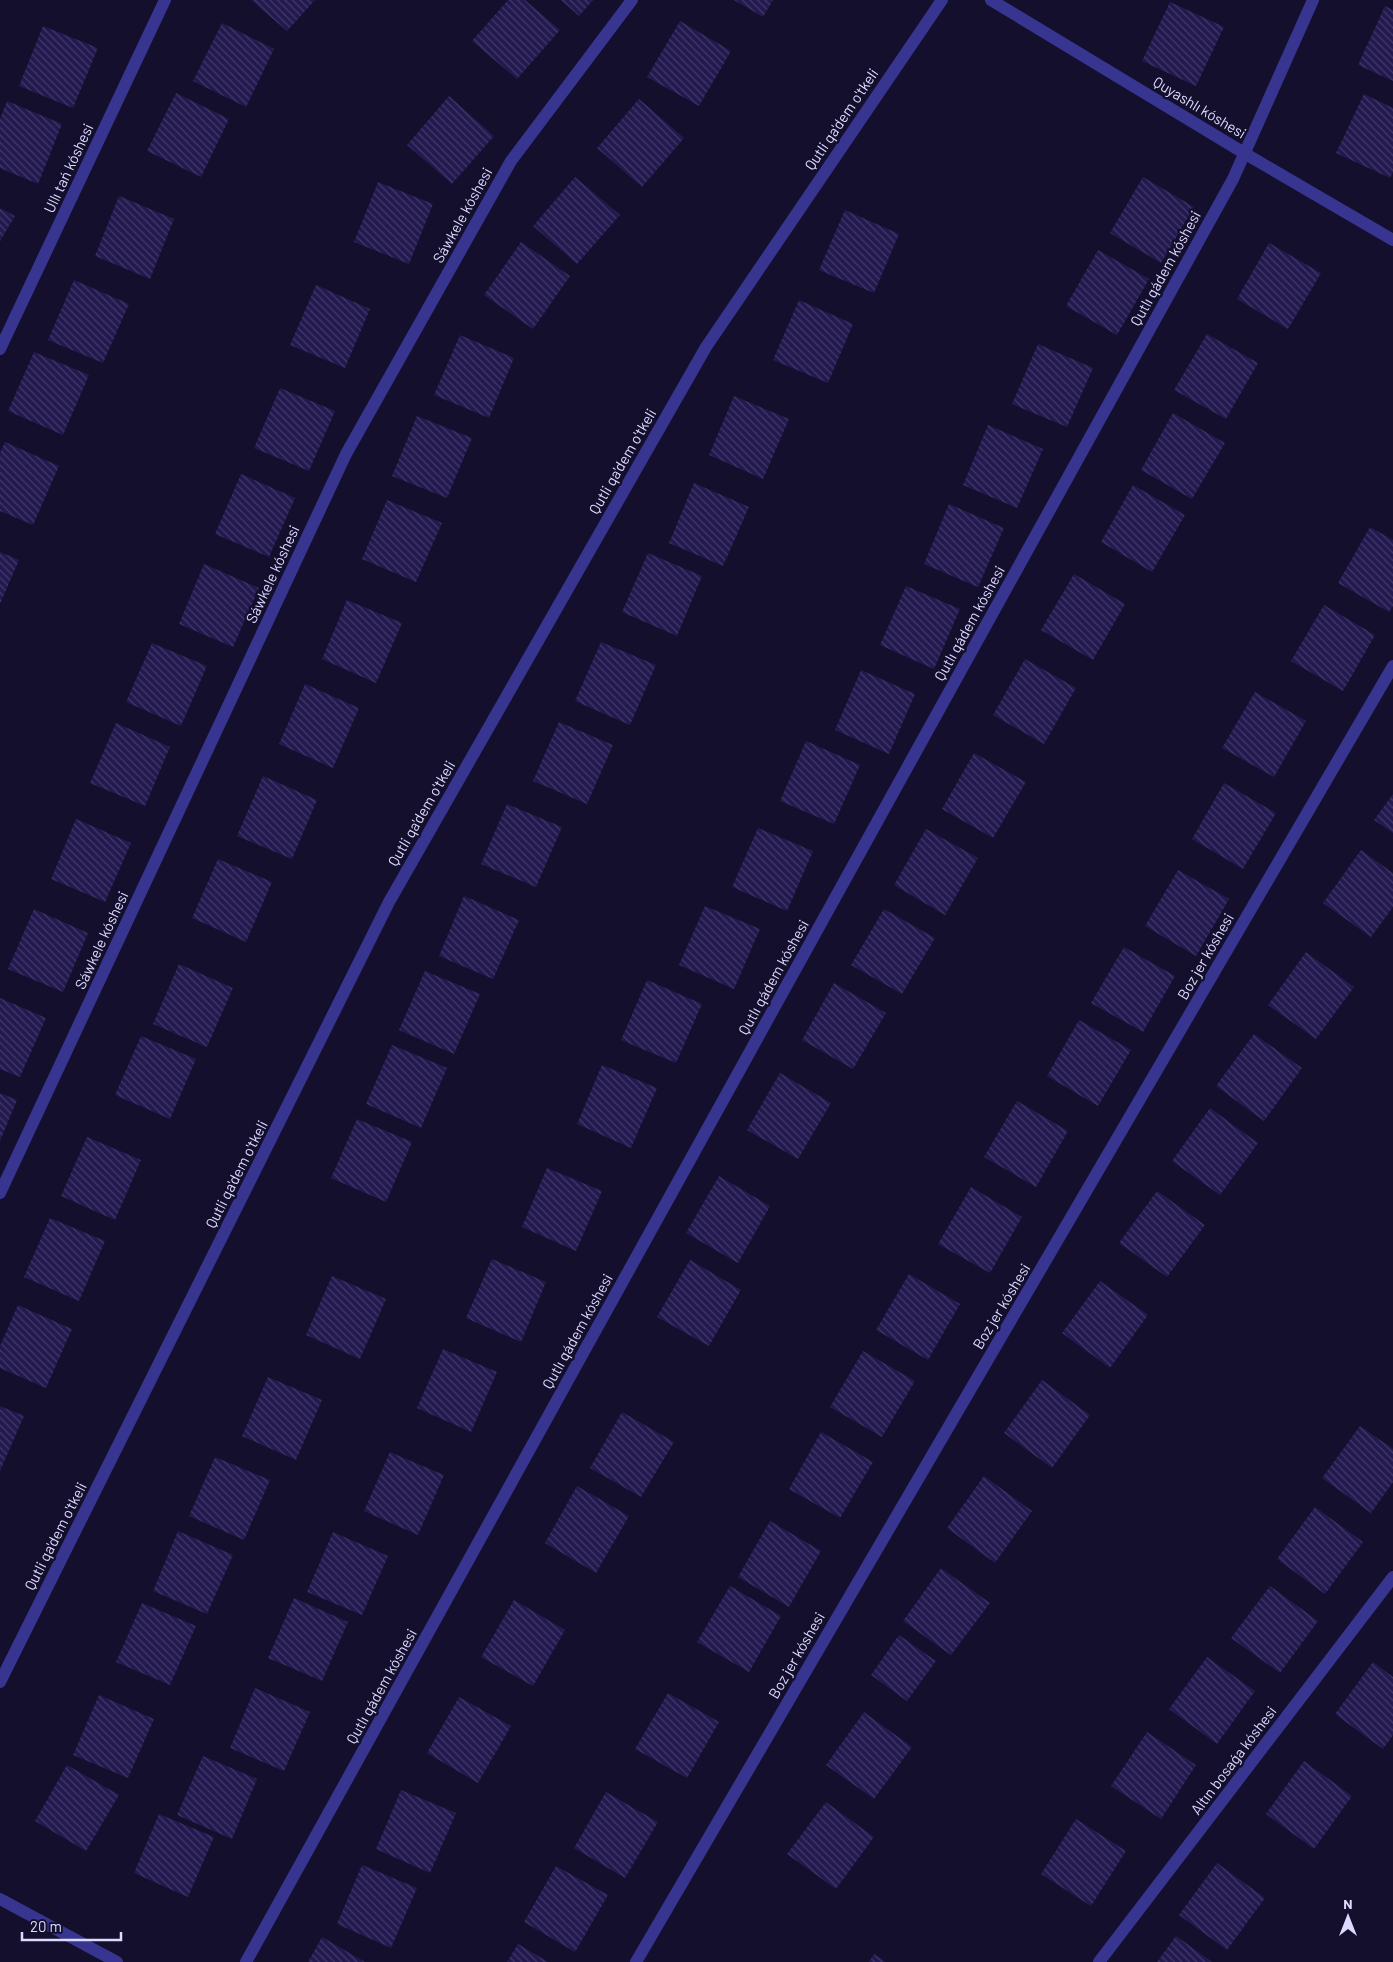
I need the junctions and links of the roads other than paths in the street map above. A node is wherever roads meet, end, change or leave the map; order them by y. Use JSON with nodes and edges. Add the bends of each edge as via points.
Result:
{"nodes":[{"id":1,"x":165,"y":0,"type":"edge"},
{"id":2,"x":632,"y":0,"type":"edge"},
{"id":3,"x":942,"y":0,"type":"edge"},
{"id":4,"x":991,"y":0,"type":"edge"},
{"id":5,"x":1313,"y":0,"type":"edge"},
{"id":6,"x":1244,"y":153,"type":"junction"},
{"id":7,"x":1393,"y":240,"type":"edge"},
{"id":8,"x":0,"y":349,"type":"edge"},
{"id":9,"x":1393,"y":666,"type":"edge"},
{"id":10,"x":0,"y":1193,"type":"edge"},
{"id":11,"x":1393,"y":1577,"type":"edge"},
{"id":12,"x":0,"y":1682,"type":"edge"},
{"id":13,"x":0,"y":1899,"type":"edge"},
{"id":14,"x":117,"y":1962,"type":"edge"},
{"id":15,"x":246,"y":1962,"type":"edge"},
{"id":16,"x":636,"y":1962,"type":"edge"},
{"id":17,"x":1099,"y":1962,"type":"edge"}],
"edges":[{"from":1,"to":8,"type":"street","name":"Ullı tań kóshesi"},
{"from":2,"to":10,"type":"street","name":"Sáwkele kóshesi","via":[[511,161],[346,454]]},
{"from":3,"to":12,"type":"street","name":"Qutli qa'dem o'tkeli","via":[[706,347],[389,902]]},
{"from":4,"to":6,"type":"street","name":"Quyashlı kóshesi"},
{"from":5,"to":6,"type":"street","name":"Qutlı qádem kóshesi"},
{"from":6,"to":7,"type":"street","name":"Quyashlı kóshesi"},
{"from":6,"to":15,"type":"street","name":"Qutlı qádem kóshesi","via":[[1224,196]]},
{"from":9,"to":16,"type":"street","name":"Boz jer kóshesi"},
{"from":11,"to":17,"type":"street","name":"Altın bosaǵa kóshesi"},
{"from":13,"to":14,"type":"street"}]}
